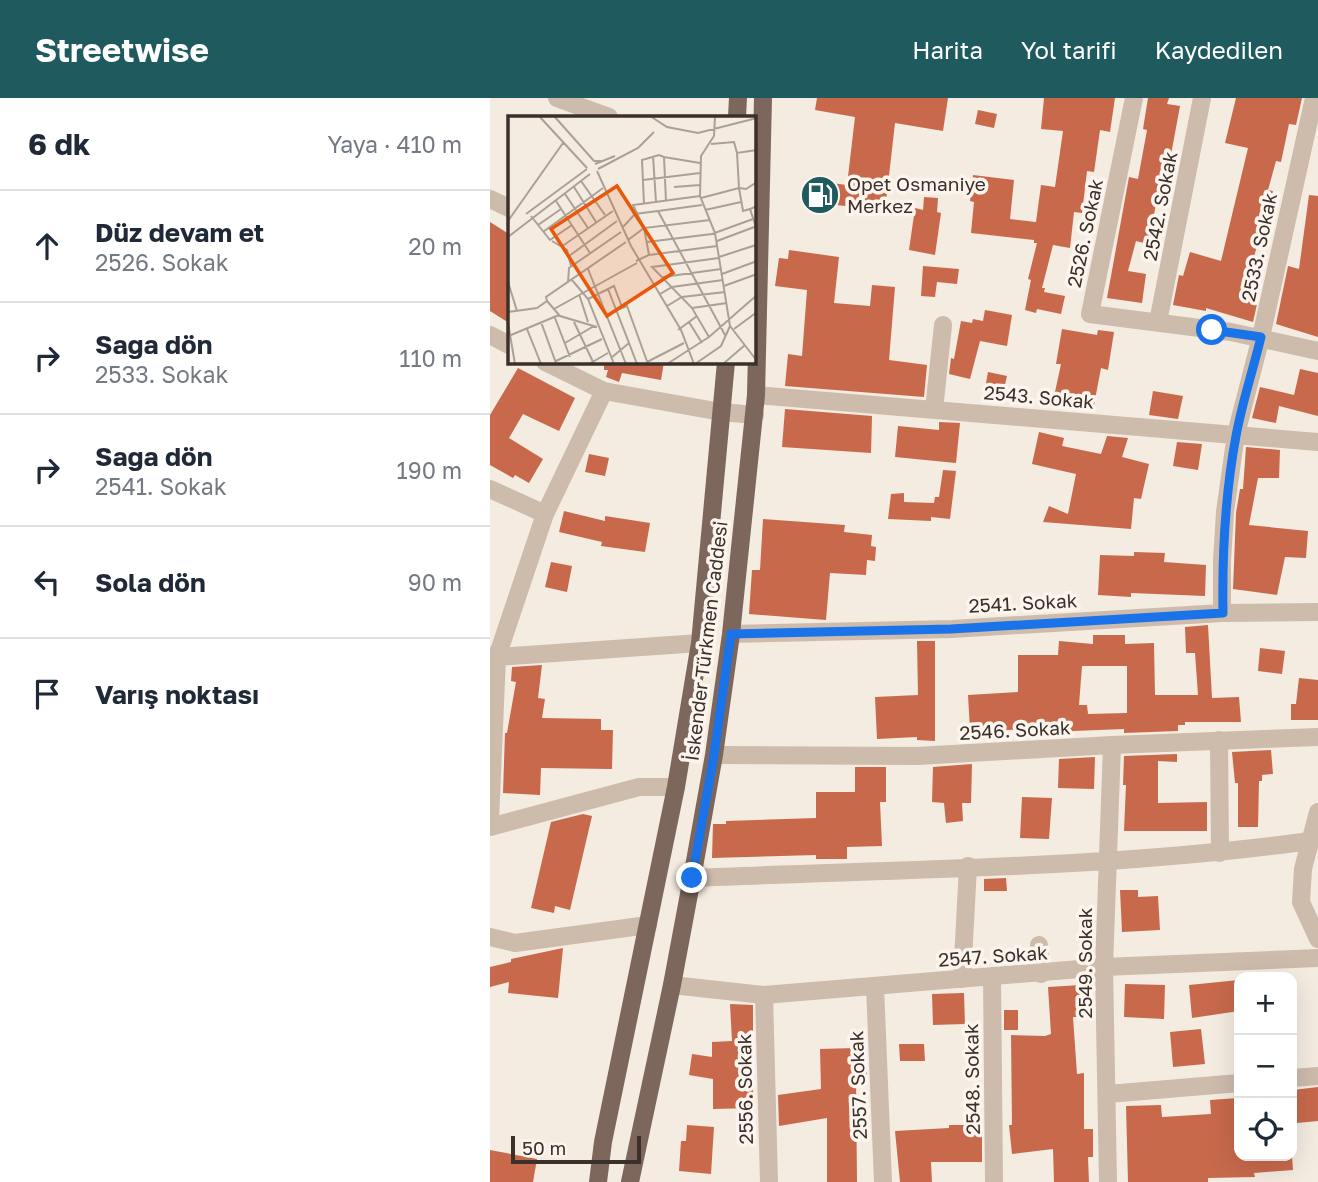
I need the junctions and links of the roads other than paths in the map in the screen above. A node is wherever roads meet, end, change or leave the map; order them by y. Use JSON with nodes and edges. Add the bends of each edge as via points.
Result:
{"nodes":[{"id":1,"x":557,"y":98,"type":"edge"},
{"id":2,"x":607,"y":98,"type":"edge"},
{"id":3,"x":737,"y":98,"type":"edge"},
{"id":4,"x":763,"y":98,"type":"edge"},
{"id":5,"x":1134,"y":98,"type":"edge"},
{"id":6,"x":1202,"y":98,"type":"edge"},
{"id":7,"x":1314,"y":98,"type":"edge"},
{"id":8,"x":607,"y":116,"type":"edge"},
{"id":9,"x":610,"y":116,"type":"edge"},
{"id":10,"x":737,"y":116,"type":"edge"},
{"id":11,"x":490,"y":199,"type":"edge"},
{"id":12,"x":508,"y":208,"type":"edge"},
{"id":13,"x":757,"y":283,"type":"edge"},
{"id":14,"x":1158,"y":323,"type":"junction"},
{"id":15,"x":943,"y":325,"type":"dead end"},
{"id":16,"x":490,"y":335,"type":"edge"},
{"id":17,"x":1261,"y":337,"type":"junction"},
{"id":18,"x":508,"y":344,"type":"edge"},
{"id":19,"x":1318,"y":351,"type":"edge"},
{"id":20,"x":549,"y":364,"type":"edge"},
{"id":21,"x":726,"y":364,"type":"edge"},
{"id":22,"x":604,"y":391,"type":"junction"},
{"id":23,"x":756,"y":395,"type":"junction"},
{"id":24,"x":934,"y":410,"type":"junction"},
{"id":25,"x":721,"y":412,"type":"junction"},
{"id":26,"x":755,"y":415,"type":"junction"},
{"id":27,"x":1236,"y":434,"type":"junction"},
{"id":28,"x":1318,"y":442,"type":"edge"},
{"id":29,"x":490,"y":489,"type":"edge"},
{"id":30,"x":545,"y":514,"type":"junction"},
{"id":31,"x":1318,"y":612,"type":"edge"},
{"id":32,"x":1223,"y":613,"type":"junction"},
{"id":33,"x":731,"y":634,"type":"junction"},
{"id":34,"x":700,"y":643,"type":"junction"},
{"id":35,"x":493,"y":656,"type":"edge"},
{"id":36,"x":1318,"y":737,"type":"edge"},
{"id":37,"x":1219,"y":740,"type":"junction"},
{"id":38,"x":1112,"y":745,"type":"junction"},
{"id":39,"x":714,"y":755,"type":"junction"},
{"id":40,"x":676,"y":786,"type":"junction"},
{"id":41,"x":1318,"y":812,"type":"edge"},
{"id":42,"x":490,"y":821,"type":"edge"},
{"id":43,"x":490,"y":827,"type":"edge"},
{"id":44,"x":1310,"y":841,"type":"junction"},
{"id":45,"x":1220,"y":853,"type":"junction"},
{"id":46,"x":1107,"y":860,"type":"junction"},
{"id":47,"x":968,"y":866,"type":"junction"},
{"id":48,"x":692,"y":878,"type":"junction"},
{"id":49,"x":648,"y":925,"type":"junction"},
{"id":50,"x":490,"y":937,"type":"edge"},
{"id":51,"x":1318,"y":939,"type":"edge"},
{"id":52,"x":1039,"y":945,"type":"dead end"},
{"id":53,"x":1318,"y":958,"type":"edge"},
{"id":54,"x":1104,"y":967,"type":"junction"},
{"id":55,"x":1041,"y":974,"type":"junction"},
{"id":56,"x":992,"y":976,"type":"junction"},
{"id":57,"x":961,"y":978,"type":"junction"},
{"id":58,"x":672,"y":985,"type":"junction"},
{"id":59,"x":875,"y":986,"type":"junction"},
{"id":60,"x":764,"y":995,"type":"junction"},
{"id":61,"x":1318,"y":1076,"type":"edge"},
{"id":62,"x":1297,"y":1078,"type":"edge"},
{"id":63,"x":1234,"y":1083,"type":"edge"},
{"id":64,"x":1108,"y":1094,"type":"junction"},
{"id":65,"x":598,"y":1182,"type":"edge"},
{"id":66,"x":630,"y":1182,"type":"edge"},
{"id":67,"x":769,"y":1182,"type":"edge"},
{"id":68,"x":883,"y":1182,"type":"edge"},
{"id":69,"x":994,"y":1182,"type":"edge"},
{"id":70,"x":1108,"y":1182,"type":"edge"}],
"edges":[{"from":1,"to":8,"type":"street"},
{"from":2,"to":9,"type":"street"},
{"from":3,"to":10,"type":"main road"},
{"from":4,"to":13,"type":"main road","name":"İskender Türkmen Caddesi"},
{"from":5,"to":14,"type":"street","name":"2526. Sokak","via":[[1090,314]]},
{"from":6,"to":14,"type":"street","name":"2542. Sokak"},
{"from":7,"to":17,"type":"street","name":"2533. Sokak"},
{"from":11,"to":12,"type":"street"},
{"from":13,"to":23,"type":"main road","name":"İskender Türkmen Caddesi"},
{"from":14,"to":17,"type":"street","name":"2526. Sokak"},
{"from":15,"to":24,"type":"street"},
{"from":16,"to":18,"type":"street"},
{"from":17,"to":19,"type":"street","name":"2526. Sokak"},
{"from":17,"to":27,"type":"street","name":"2533. Sokak"},
{"from":20,"to":22,"type":"street"},
{"from":21,"to":25,"type":"main road","name":"İskender Türkmen Caddesi"},
{"from":22,"to":25,"type":"street"},
{"from":22,"to":30,"type":"street"},
{"from":23,"to":24,"type":"street","name":"2543. Sokak"},
{"from":23,"to":26,"type":"main road","name":"İskender Türkmen Caddesi"},
{"from":24,"to":27,"type":"street","name":"2543. Sokak"},
{"from":25,"to":26,"type":"street"},
{"from":25,"to":34,"type":"main road","name":"İskender Türkmen Caddesi"},
{"from":26,"to":33,"type":"main road","name":"İskender Türkmen Caddesi"},
{"from":27,"to":28,"type":"street","name":"2543. Sokak"},
{"from":27,"to":32,"type":"street","name":"2533. Sokak","via":[[1225,512]]},
{"from":29,"to":30,"type":"street"},
{"from":30,"to":35,"type":"street"},
{"from":31,"to":32,"type":"street","name":"2541. Sokak"},
{"from":32,"to":33,"type":"street","name":"2541. Sokak","via":[[951,629]]},
{"from":33,"to":39,"type":"main road","name":"İskender Türkmen Caddesi"},
{"from":34,"to":35,"type":"street"},
{"from":34,"to":40,"type":"main road","name":"İskender Türkmen Caddesi"},
{"from":35,"to":42,"type":"street"},
{"from":36,"to":37,"type":"street","name":"2546. Sokak"},
{"from":37,"to":38,"type":"street","name":"2546. Sokak"},
{"from":37,"to":45,"type":"street"},
{"from":38,"to":39,"type":"street","name":"2546. Sokak","via":[[917,756]]},
{"from":38,"to":46,"type":"street","name":"2549. Sokak"},
{"from":39,"to":48,"type":"main road","name":"İskender Türkmen Caddesi"},
{"from":40,"to":43,"type":"street","via":[[639,787]]},
{"from":40,"to":49,"type":"main road","name":"İskender Türkmen Caddesi"},
{"from":41,"to":44,"type":"street"},
{"from":44,"to":45,"type":"street"},
{"from":44,"to":51,"type":"street","via":[[1301,902]]},
{"from":45,"to":46,"type":"street"},
{"from":46,"to":47,"type":"street"},
{"from":46,"to":54,"type":"street","name":"2549. Sokak"},
{"from":47,"to":48,"type":"street"},
{"from":47,"to":57,"type":"street"},
{"from":48,"to":58,"type":"main road","name":"İskender Türkmen Caddesi"},
{"from":49,"to":50,"type":"street","via":[[515,943]]},
{"from":49,"to":65,"type":"main road","name":"İskender Türkmen Caddesi"},
{"from":52,"to":55,"type":"street"},
{"from":53,"to":54,"type":"street","name":"2547. Sokak"},
{"from":54,"to":55,"type":"street","name":"2547. Sokak"},
{"from":54,"to":64,"type":"street","name":"2549. Sokak"},
{"from":55,"to":56,"type":"street","name":"2547. Sokak"},
{"from":56,"to":57,"type":"street","name":"2547. Sokak"},
{"from":56,"to":69,"type":"street","name":"2548. Sokak"},
{"from":57,"to":59,"type":"street","name":"2547. Sokak"},
{"from":58,"to":60,"type":"street","name":"2547. Sokak"},
{"from":58,"to":66,"type":"main road","name":"İskender Türkmen Caddesi"},
{"from":59,"to":60,"type":"street","name":"2547. Sokak"},
{"from":59,"to":68,"type":"street","name":"2557. Sokak"},
{"from":60,"to":67,"type":"street","name":"2556. Sokak"},
{"from":61,"to":62,"type":"street"},
{"from":63,"to":64,"type":"street"},
{"from":64,"to":70,"type":"street","name":"2549. Sokak"}]}
